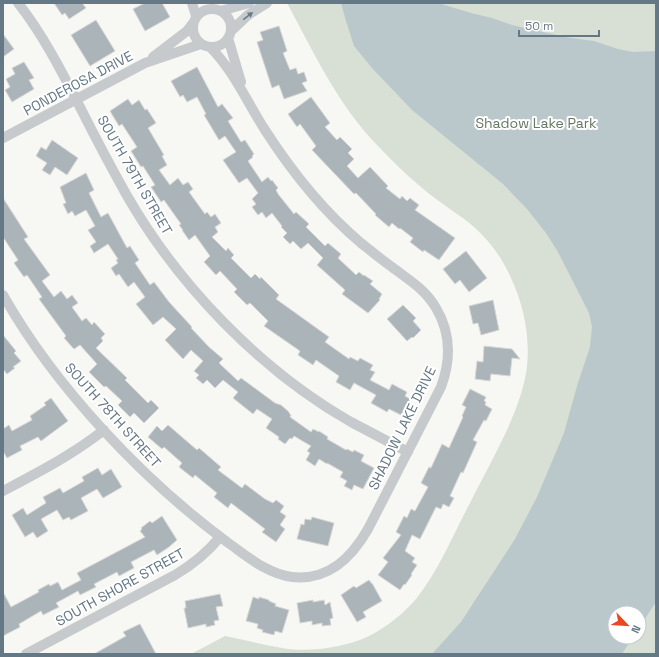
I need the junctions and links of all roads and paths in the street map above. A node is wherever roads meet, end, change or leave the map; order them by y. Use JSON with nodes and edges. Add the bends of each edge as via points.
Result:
{"nodes":[{"id":1,"x":18,"y":3,"type":"edge"},
{"id":2,"x":192,"y":3,"type":"edge"},
{"id":3,"x":249,"y":3,"type":"edge"},
{"id":4,"x":267,"y":3,"type":"edge"},
{"id":5,"x":214,"y":7,"type":"edge"},
{"id":6,"x":195,"y":20,"type":"junction"},
{"id":7,"x":229,"y":35,"type":"junction"},
{"id":8,"x":205,"y":46,"type":"junction"},
{"id":9,"x":145,"y":63,"type":"junction"},
{"id":10,"x":243,"y":92,"type":"junction"},
{"id":11,"x":76,"y":100,"type":"junction"},
{"id":12,"x":3,"y":138,"type":"edge"},
{"id":13,"x":3,"y":295,"type":"edge"},
{"id":14,"x":6,"y":307,"type":"edge"},
{"id":15,"x":104,"y":430,"type":"junction"},
{"id":16,"x":408,"y":452,"type":"junction"},
{"id":17,"x":3,"y":491,"type":"edge"},
{"id":18,"x":220,"y":537,"type":"junction"},
{"id":19,"x":26,"y":654,"type":"edge"}],
"edges":[{"from":1,"to":11,"type":"street","name":"SOUTH 79TH STREET","via":[[39,34]]},
{"from":2,"to":6,"type":"street"},
{"from":3,"to":5,"type":"street"},
{"from":7,"to":4,"type":"street","one_way":true,"via":[[248,15]]},
{"from":5,"to":6,"type":"street","via":[[204,10]]},
{"from":5,"to":7,"type":"street","via":[[225,14],[230,22]]},
{"from":6,"to":8,"type":"street","via":[[193,33]]},
{"from":6,"to":9,"type":"street","name":"PONDEROSA DRIVE","via":[[187,31]]},
{"from":7,"to":8,"type":"street","via":[[222,44]]},
{"from":7,"to":10,"type":"street","name":"SHADOW LAKE DRIVE"},
{"from":8,"to":9,"type":"street","name":"PONDEROSA DRIVE"},
{"from":8,"to":10,"type":"street","name":"SHADOW LAKE DRIVE","via":[[225,64]]},
{"from":9,"to":11,"type":"street","name":"PONDEROSA DRIVE"},
{"from":10,"to":16,"type":"street","name":"SHADOW LAKE DRIVE","via":[[276,147],[307,188],[361,242],[425,292],[442,318],[448,342],[446,374]]},
{"from":11,"to":12,"type":"street","name":"PONDEROSA DRIVE"},
{"from":11,"to":16,"type":"street","name":"SOUTH 79TH STREET","via":[[141,218],[168,256],[216,314],[253,350],[315,398],[350,421]]},
{"from":13,"to":14,"type":"street","name":"SOUTH 78TH STREET"},
{"from":14,"to":15,"type":"street","name":"SOUTH 78TH STREET"},
{"from":15,"to":17,"type":"street","via":[[68,456]]},
{"from":15,"to":18,"type":"street","name":"SOUTH 78TH STREET","via":[[161,488]]},
{"from":16,"to":18,"type":"street","name":"SHADOW LAKE DRIVE","via":[[361,542],[344,562],[331,570],[306,577],[281,575],[261,566]]},
{"from":18,"to":19,"type":"street","name":"SOUTH SHORE STREET","via":[[206,553],[180,572]]}]}
